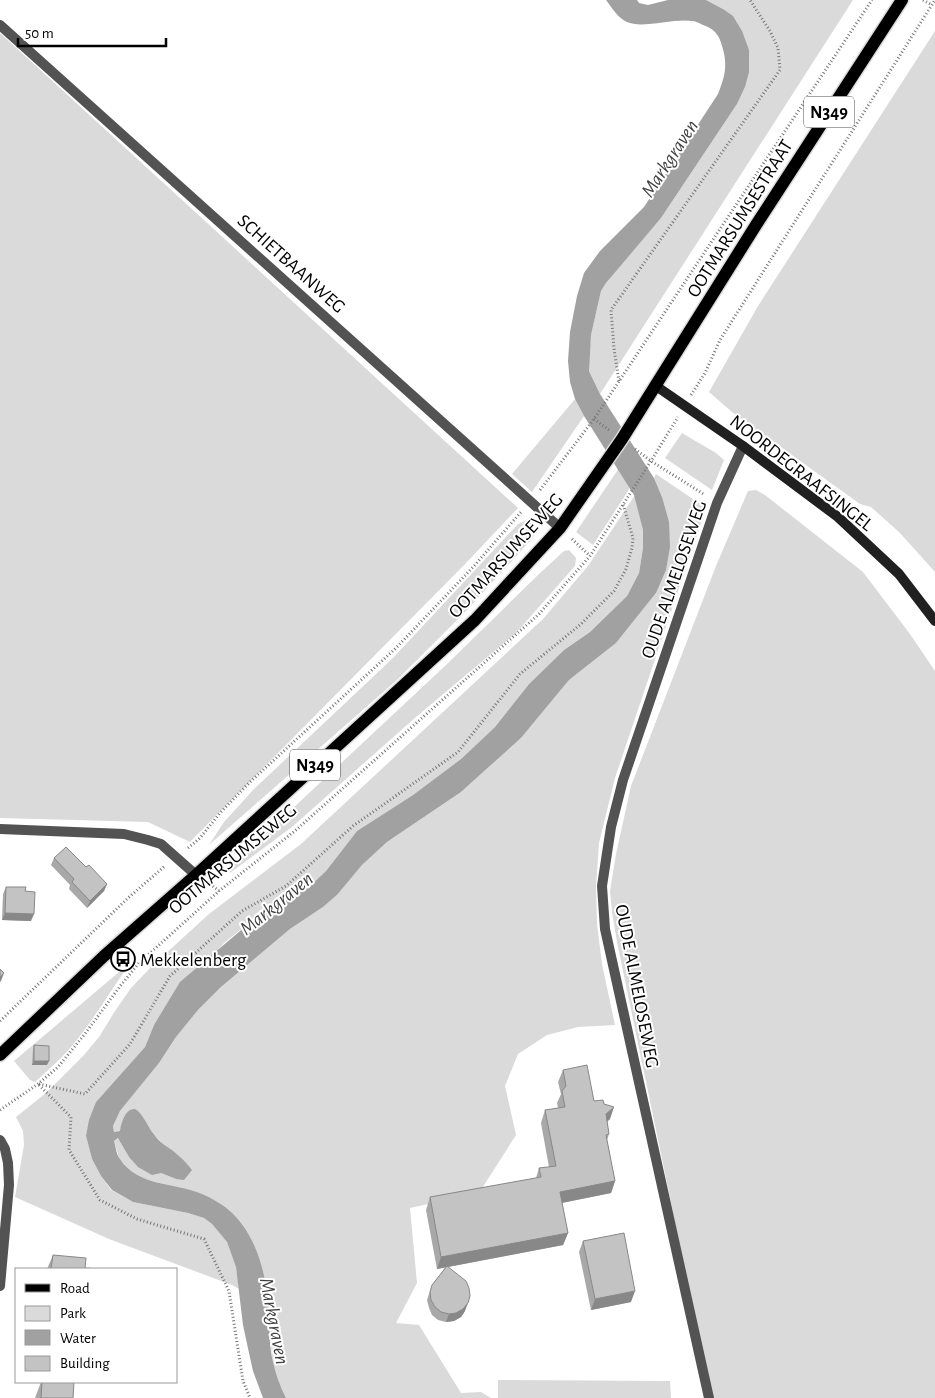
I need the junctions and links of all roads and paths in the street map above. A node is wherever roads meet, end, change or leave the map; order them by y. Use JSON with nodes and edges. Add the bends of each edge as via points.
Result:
{"nodes":[{"id":1,"x":750,"y":0,"type":"edge"},
{"id":2,"x":872,"y":0,"type":"edge"},
{"id":3,"x":902,"y":0,"type":"edge"},
{"id":4,"x":923,"y":0,"type":"edge"},
{"id":5,"x":935,"y":0,"type":"edge"},
{"id":6,"x":932,"y":4,"type":"junction"},
{"id":7,"x":0,"y":25,"type":"edge"},
{"id":8,"x":619,"y":381,"type":"junction"},
{"id":9,"x":656,"y":386,"type":"junction"},
{"id":10,"x":684,"y":407,"type":"junction"},
{"id":11,"x":594,"y":419,"type":"joint"},
{"id":12,"x":743,"y":446,"type":"junction"},
{"id":13,"x":610,"y":457,"type":"joint"},
{"id":14,"x":651,"y":461,"type":"junction"},
{"id":15,"x":531,"y":502,"type":"junction"},
{"id":16,"x":717,"y":503,"type":"junction"},
{"id":17,"x":623,"y":504,"type":"junction"},
{"id":18,"x":560,"y":528,"type":"junction"},
{"id":19,"x":590,"y":556,"type":"junction"},
{"id":20,"x":935,"y":621,"type":"edge"},
{"id":21,"x":0,"y":829,"type":"edge"},
{"id":22,"x":176,"y":857,"type":"junction"},
{"id":23,"x":196,"y":875,"type":"junction"},
{"id":24,"x":0,"y":1021,"type":"edge"},
{"id":25,"x":0,"y":1055,"type":"edge"},
{"id":26,"x":38,"y":1084,"type":"junction"},
{"id":27,"x":0,"y":1110,"type":"edge"},
{"id":28,"x":0,"y":1140,"type":"edge"},
{"id":29,"x":0,"y":1286,"type":"edge"},
{"id":30,"x":250,"y":1398,"type":"edge"},
{"id":31,"x":709,"y":1398,"type":"edge"}],
"edges":[{"from":1,"to":8,"type":"path","via":[[778,48],[780,70],[610,310]]},
{"from":2,"to":8,"type":"path","name":"OOTMARSUMSESTRAAT"},
{"from":3,"to":9,"type":"main road","name":"OOTMARSUMSESTRAAT","number":"N349"},
{"from":4,"to":6,"type":"path"},
{"from":5,"to":6,"type":"path"},
{"from":6,"to":10,"type":"path","via":[[720,340]]},
{"from":7,"to":15,"type":"street","name":"SCHIETBAANWEG"},
{"from":8,"to":11,"type":"path","name":"OOTMARSUMSESTRAAT"},
{"from":9,"to":10,"type":"main road","name":"NOORDEGRAAFSINGEL"},
{"from":9,"to":13,"type":"main road","name":"OOTMARSUMSESTRAAT","number":"N349"},
{"from":10,"to":12,"type":"main road","name":"NOORDEGRAAFSINGEL"},
{"from":10,"to":14,"type":"path"},
{"from":11,"to":15,"type":"path","name":"OOTMARSUMSEWEG"},
{"from":12,"to":16,"type":"street","name":"OUDE ALMELOSEWEG"},
{"from":12,"to":20,"type":"main road","name":"NOORDEGRAAFSINGEL","via":[[838,518],[899,574]]},
{"from":13,"to":18,"type":"main road","name":"OOTMARSUMSEWEG","number":"N349"},
{"from":14,"to":16,"type":"path"},
{"from":14,"to":17,"type":"path","name":"OOTMARSUMSEWEG"},
{"from":15,"to":18,"type":"street","name":"SCHIETBAANWEG"},
{"from":15,"to":22,"type":"path","name":"OOTMARSUMSEWEG","via":[[396,648],[250,782],[200,838]]},
{"from":16,"to":31,"type":"street","name":"OUDE ALMELOSEWEG","via":[[623,780],[611,827],[602,886],[605,929]]},
{"from":17,"to":19,"type":"path","name":"OOTMARSUMSEWEG"},
{"from":17,"to":26,"type":"path","via":[[633,538],[632,548],[626,569],[614,591],[520,674],[458,752],[354,826],[286,886],[242,911],[170,976],[130,1044],[85,1094]]},
{"from":18,"to":19,"type":"path"},
{"from":18,"to":23,"type":"main road","name":"OOTMARSUMSEWEG","number":"N349","via":[[475,620]]},
{"from":19,"to":26,"type":"path","name":"OOTMARSUMSEWEG","via":[[540,614],[296,830],[220,891],[139,963],[58,1067]]},
{"from":21,"to":22,"type":"street","via":[[124,834],[161,844]]},
{"from":22,"to":23,"type":"street"},
{"from":22,"to":24,"type":"path","name":"OOTMARSUMSEWEG","via":[[128,898]]},
{"from":23,"to":25,"type":"main road","name":"OOTMARSUMSEWEG","number":"N349","via":[[104,956]]},
{"from":26,"to":27,"type":"path","name":"OOTMARSUMSEWEG"},
{"from":26,"to":30,"type":"path","via":[[71,1117],[68,1150],[100,1200],[137,1219],[204,1239],[229,1291],[243,1382]]},
{"from":28,"to":29,"type":"street","via":[[8,1163],[9,1185]]}]}
